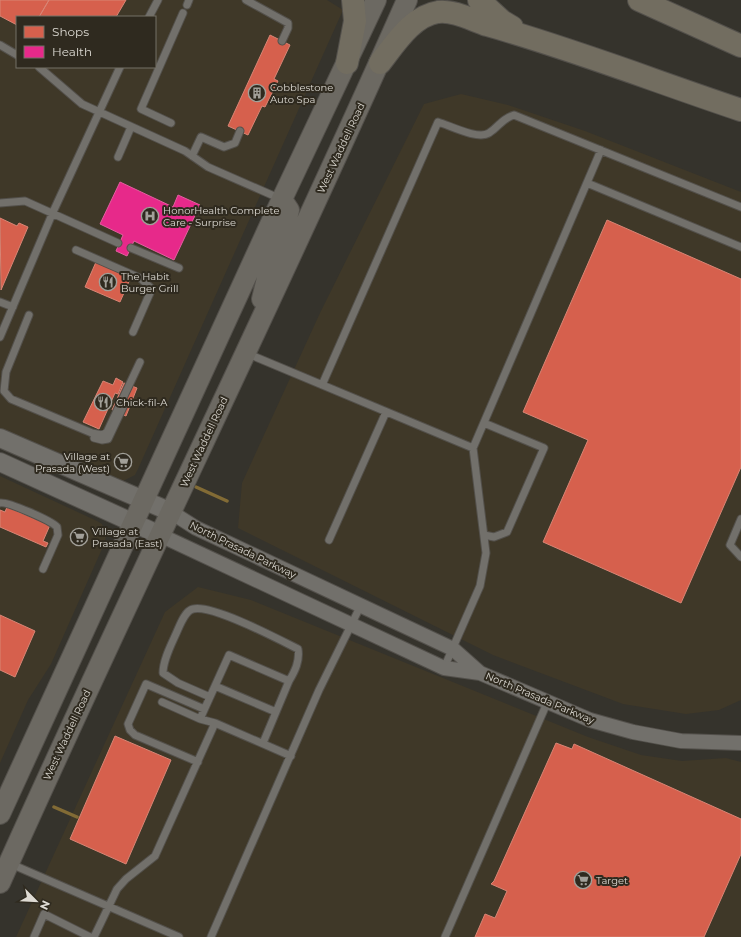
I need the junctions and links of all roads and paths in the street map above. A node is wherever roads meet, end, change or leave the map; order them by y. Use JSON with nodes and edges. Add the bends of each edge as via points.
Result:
{"nodes":[{"id":1,"x":158,"y":0,"type":"edge"},
{"id":2,"x":246,"y":0,"type":"edge"},
{"id":3,"x":353,"y":0,"type":"edge"},
{"id":4,"x":376,"y":0,"type":"edge"},
{"id":5,"x":407,"y":0,"type":"edge"},
{"id":6,"x":479,"y":0,"type":"edge"},
{"id":7,"x":639,"y":0,"type":"edge"},
{"id":8,"x":184,"y":13,"type":"dead end"},
{"id":9,"x":150,"y":16,"type":"edge"},
{"id":10,"x":528,"y":36,"type":"junction"},
{"id":11,"x":282,"y":40,"type":"dead end"},
{"id":12,"x":0,"y":45,"type":"edge"},
{"id":13,"x":741,"y":46,"type":"edge"},
{"id":14,"x":16,"y":54,"type":"edge"},
{"id":15,"x":347,"y":63,"type":"junction"},
{"id":16,"x":380,"y":63,"type":"junction"},
{"id":17,"x":40,"y":68,"type":"edge"},
{"id":18,"x":120,"y":68,"type":"edge"},
{"id":19,"x":741,"y":110,"type":"edge"},
{"id":20,"x":98,"y":112,"type":"junction"},
{"id":21,"x":171,"y":124,"type":"dead end"},
{"id":22,"x":131,"y":127,"type":"junction"},
{"id":23,"x":240,"y":131,"type":"dead end"},
{"id":24,"x":601,"y":150,"type":"junction"},
{"id":25,"x":192,"y":156,"type":"junction"},
{"id":26,"x":118,"y":157,"type":"dead end"},
{"id":27,"x":587,"y":183,"type":"junction"},
{"id":28,"x":282,"y":200,"type":"junction"},
{"id":29,"x":0,"y":203,"type":"edge"},
{"id":30,"x":741,"y":207,"type":"edge"},
{"id":31,"x":53,"y":212,"type":"junction"},
{"id":32,"x":118,"y":243,"type":"dead end"},
{"id":33,"x":741,"y":247,"type":"edge"},
{"id":34,"x":131,"y":248,"type":"dead end"},
{"id":35,"x":76,"y":250,"type":"dead end"},
{"id":36,"x":179,"y":268,"type":"dead end"},
{"id":37,"x":0,"y":302,"type":"edge"},
{"id":38,"x":13,"y":307,"type":"junction"},
{"id":39,"x":29,"y":315,"type":"dead end"},
{"id":40,"x":134,"y":332,"type":"dead end"},
{"id":41,"x":20,"y":336,"type":"junction"},
{"id":42,"x":0,"y":337,"type":"edge"},
{"id":43,"x":249,"y":346,"type":"junction"},
{"id":44,"x":140,"y":362,"type":"dead end"},
{"id":45,"x":133,"y":377,"type":"junction"},
{"id":46,"x":0,"y":382,"type":"edge"},
{"id":47,"x":322,"y":385,"type":"junction"},
{"id":48,"x":0,"y":388,"type":"edge"},
{"id":49,"x":386,"y":412,"type":"junction"},
{"id":50,"x":484,"y":423,"type":"junction"},
{"id":51,"x":0,"y":438,"type":"edge"},
{"id":52,"x":473,"y":448,"type":"junction"},
{"id":53,"x":0,"y":462,"type":"edge"},
{"id":54,"x":144,"y":500,"type":"junction"},
{"id":55,"x":0,"y":503,"type":"edge"},
{"id":56,"x":171,"y":512,"type":"junction"},
{"id":57,"x":741,"y":520,"type":"edge"},
{"id":58,"x":134,"y":523,"type":"junction"},
{"id":59,"x":160,"y":535,"type":"junction"},
{"id":60,"x":484,"y":535,"type":"junction"},
{"id":61,"x":329,"y":540,"type":"dead end"},
{"id":62,"x":741,"y":557,"type":"edge"},
{"id":63,"x":43,"y":570,"type":"dead end"},
{"id":64,"x":360,"y":607,"type":"junction"},
{"id":65,"x":351,"y":625,"type":"junction"},
{"id":66,"x":452,"y":649,"type":"junction"},
{"id":67,"x":444,"y":668,"type":"junction"},
{"id":68,"x":480,"y":673,"type":"junction"},
{"id":69,"x":289,"y":681,"type":"junction"},
{"id":70,"x":215,"y":686,"type":"junction"},
{"id":71,"x":210,"y":697,"type":"junction"},
{"id":72,"x":162,"y":702,"type":"dead end"},
{"id":73,"x":547,"y":703,"type":"junction"},
{"id":74,"x":204,"y":709,"type":"junction"},
{"id":75,"x":276,"y":712,"type":"junction"},
{"id":76,"x":200,"y":720,"type":"junction"},
{"id":77,"x":216,"y":723,"type":"junction"},
{"id":78,"x":262,"y":743,"type":"junction"},
{"id":79,"x":741,"y":743,"type":"edge"},
{"id":80,"x":291,"y":756,"type":"junction"},
{"id":81,"x":198,"y":762,"type":"junction"},
{"id":82,"x":0,"y":814,"type":"edge"},
{"id":83,"x":9,"y":863,"type":"junction"},
{"id":84,"x":0,"y":883,"type":"edge"},
{"id":85,"x":107,"y":906,"type":"junction"},
{"id":86,"x":34,"y":937,"type":"edge"},
{"id":87,"x":90,"y":937,"type":"edge"},
{"id":88,"x":94,"y":937,"type":"edge"},
{"id":89,"x":179,"y":937,"type":"edge"},
{"id":90,"x":211,"y":937,"type":"edge"},
{"id":91,"x":444,"y":937,"type":"edge"}],
"edges":[{"from":1,"to":9,"type":"lane"},
{"from":2,"to":11,"type":"lane","via":[[288,23]]},
{"from":3,"to":15,"type":"highway","via":[[355,21]]},
{"from":4,"to":15,"type":"main road"},
{"from":5,"to":16,"type":"main road","name":"West Waddell Road"},
{"from":6,"to":10,"type":"highway","via":[[502,21]]},
{"from":7,"to":13,"type":"highway"},
{"from":8,"to":21,"type":"lane","via":[[141,109]]},
{"from":10,"to":16,"type":"highway","via":[[456,14],[429,14],[415,22]]},
{"from":10,"to":19,"type":"highway"},
{"from":12,"to":14,"type":"lane"},
{"from":15,"to":28,"type":"main road"},
{"from":16,"to":43,"type":"main road","name":"West Waddell Road"},
{"from":17,"to":20,"type":"lane","via":[[71,96]]},
{"from":18,"to":20,"type":"lane"},
{"from":20,"to":22,"type":"lane"},
{"from":20,"to":31,"type":"lane"},
{"from":22,"to":25,"type":"lane"},
{"from":22,"to":26,"type":"lane"},
{"from":23,"to":25,"type":"lane","via":[[235,143],[224,147],[201,137]]},
{"from":24,"to":27,"type":"lane"},
{"from":24,"to":30,"type":"lane"},
{"from":24,"to":47,"type":"lane","via":[[514,115],[504,118],[489,134],[477,136],[438,122]]},
{"from":25,"to":28,"type":"lane","via":[[214,170]]},
{"from":27,"to":33,"type":"lane"},
{"from":27,"to":50,"type":"lane"},
{"from":28,"to":43,"type":"main road","via":[[288,210],[287,222],[270,266]]},
{"from":28,"to":54,"type":"main road"},
{"from":29,"to":31,"type":"lane","via":[[25,201]]},
{"from":31,"to":32,"type":"lane"},
{"from":31,"to":38,"type":"lane"},
{"from":34,"to":36,"type":"lane"},
{"from":35,"to":40,"type":"lane","via":[[140,278],[150,287],[150,294]]},
{"from":37,"to":38,"type":"lane"},
{"from":38,"to":42,"type":"lane"},
{"from":39,"to":41,"type":"lane"},
{"from":41,"to":45,"type":"lane","via":[[4,379],[6,396],[92,433],[102,435],[107,432]]},
{"from":41,"to":46,"type":"lane"},
{"from":43,"to":47,"type":"lane"},
{"from":43,"to":56,"type":"main road","name":"West Waddell Road"},
{"from":44,"to":45,"type":"lane"},
{"from":45,"to":48,"type":"lane","via":[[114,428],[108,439],[102,440],[7,401],[2,396]]},
{"from":47,"to":49,"type":"lane"},
{"from":49,"to":52,"type":"lane"},
{"from":49,"to":61,"type":"lane"},
{"from":50,"to":52,"type":"lane"},
{"from":50,"to":60,"type":"lane","via":[[544,448],[507,532],[494,537]]},
{"from":51,"to":54,"type":"street","name":"North Prasada Parkway"},
{"from":52,"to":60,"type":"lane"},
{"from":53,"to":58,"type":"street","name":"North Prasada Parkway"},
{"from":54,"to":56,"type":"street","name":"North Prasada Parkway"},
{"from":54,"to":58,"type":"main road"},
{"from":55,"to":63,"type":"lane","via":[[9,504],[57,527],[58,535]]},
{"from":56,"to":59,"type":"main road","name":"West Waddell Road"},
{"from":56,"to":64,"type":"street","name":"North Prasada Parkway","via":[[196,528]]},
{"from":57,"to":62,"type":"lane","via":[[730,545]]},
{"from":58,"to":59,"type":"street","name":"North Prasada Parkway"},
{"from":58,"to":82,"type":"main road"},
{"from":59,"to":65,"type":"street","name":"North Prasada Parkway"},
{"from":59,"to":83,"type":"main road","name":"West Waddell Road"},
{"from":60,"to":66,"type":"lane","via":[[486,553],[480,586]]},
{"from":64,"to":65,"type":"lane"},
{"from":64,"to":66,"type":"street","name":"North Prasada Parkway"},
{"from":65,"to":67,"type":"street","name":"North Prasada Parkway"},
{"from":65,"to":80,"type":"lane"},
{"from":66,"to":67,"type":"lane"},
{"from":66,"to":68,"type":"street","name":"North Prasada Parkway"},
{"from":67,"to":68,"type":"street","name":"North Prasada Parkway"},
{"from":68,"to":73,"type":"street","name":"North Prasada Parkway"},
{"from":69,"to":70,"type":"lane","via":[[229,655]]},
{"from":69,"to":71,"type":"lane","via":[[296,670],[298,648],[212,610],[193,609],[186,613],[163,673],[178,683]]},
{"from":69,"to":75,"type":"lane"},
{"from":70,"to":71,"type":"lane"},
{"from":70,"to":75,"type":"lane"},
{"from":71,"to":74,"type":"lane"},
{"from":72,"to":76,"type":"lane"},
{"from":73,"to":79,"type":"street","name":"North Prasada Parkway","via":[[590,720],[633,732],[681,741]]},
{"from":73,"to":91,"type":"lane"},
{"from":74,"to":76,"type":"lane"},
{"from":74,"to":81,"type":"lane","via":[[146,684],[128,724],[134,735]]},
{"from":75,"to":78,"type":"lane"},
{"from":76,"to":77,"type":"lane"},
{"from":77,"to":78,"type":"lane"},
{"from":77,"to":81,"type":"lane"},
{"from":78,"to":80,"type":"lane"},
{"from":80,"to":90,"type":"lane"},
{"from":81,"to":85,"type":"lane","via":[[156,856],[126,879]]},
{"from":83,"to":84,"type":"main road","name":"West Waddell Road"},
{"from":83,"to":85,"type":"lane"},
{"from":85,"to":88,"type":"lane"},
{"from":85,"to":89,"type":"lane"},
{"from":86,"to":87,"type":"lane","via":[[44,914]]}]}
